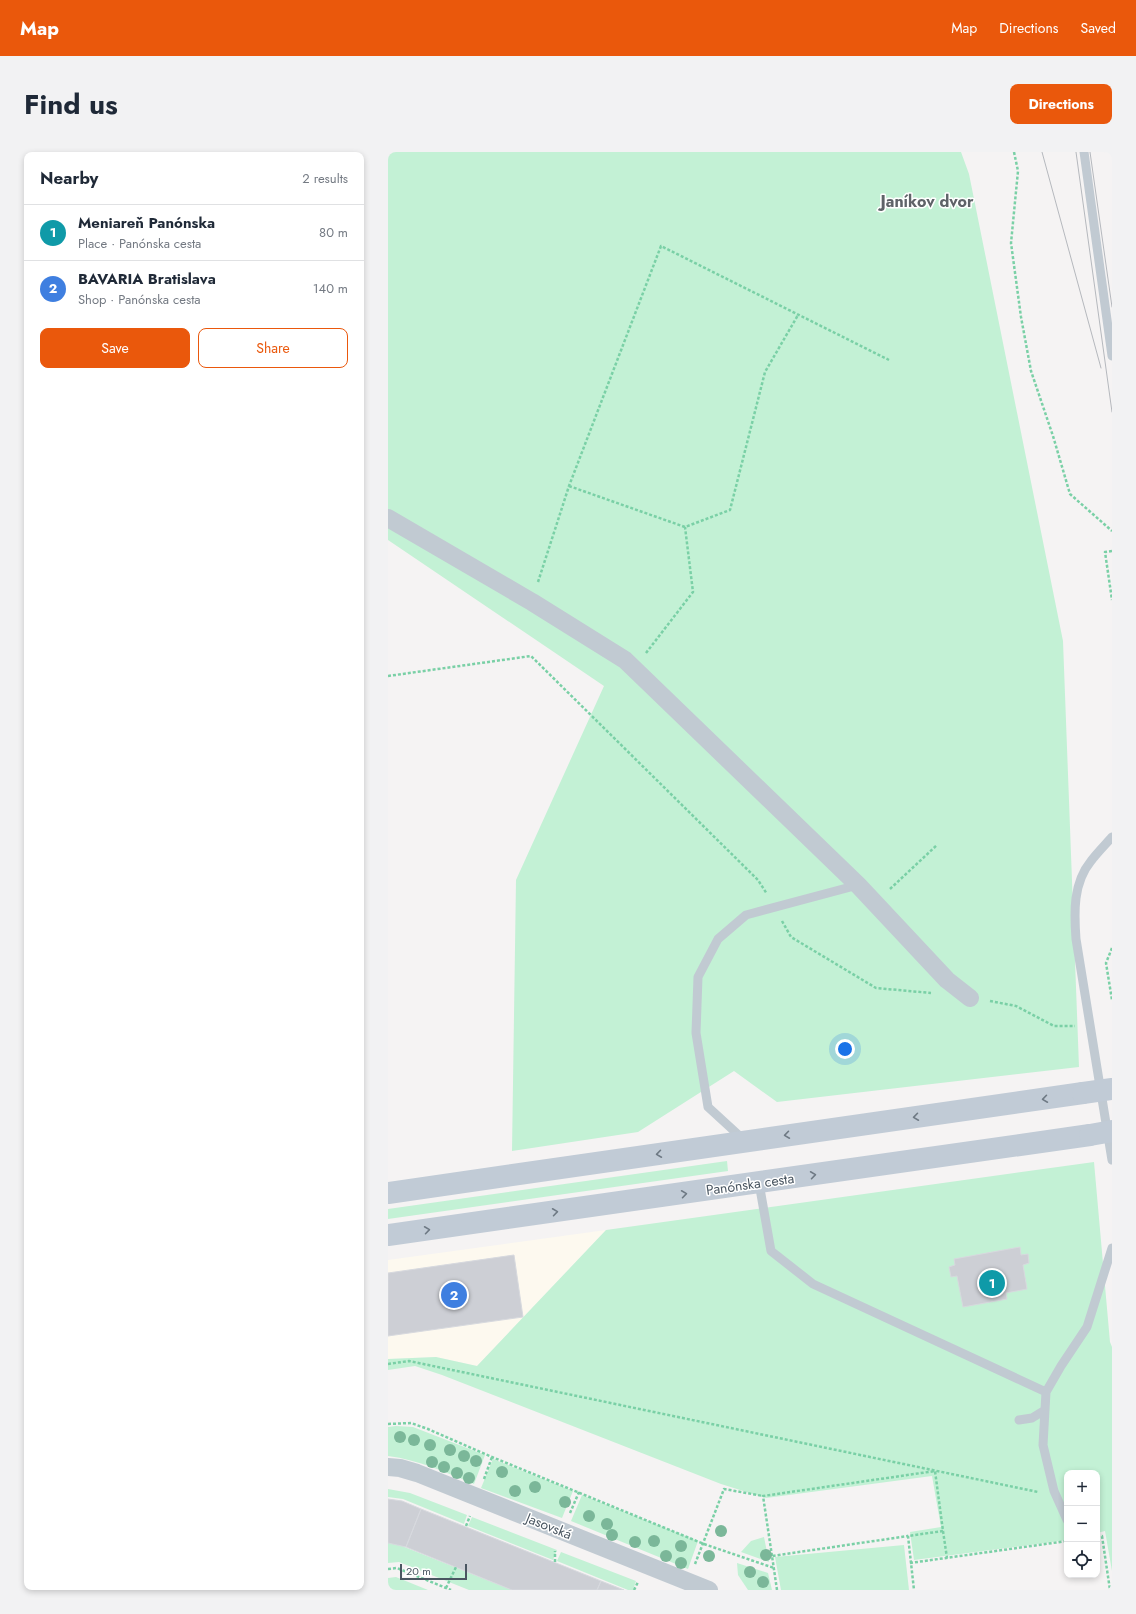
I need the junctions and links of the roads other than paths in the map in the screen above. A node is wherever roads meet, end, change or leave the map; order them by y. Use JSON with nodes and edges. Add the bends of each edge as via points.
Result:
{"nodes":[{"id":1,"x":1084,"y":152,"type":"edge"},
{"id":2,"x":1112,"y":356,"type":"edge"},
{"id":3,"x":388,"y":518,"type":"edge"},
{"id":4,"x":1112,"y":838,"type":"edge"},
{"id":5,"x":858,"y":885,"type":"junction"},
{"id":6,"x":970,"y":998,"type":"road end"},
{"id":7,"x":1112,"y":1089,"type":"edge"},
{"id":8,"x":1112,"y":1132,"type":"edge"},
{"id":9,"x":746,"y":1141,"type":"junction"},
{"id":10,"x":1112,"y":1160,"type":"edge"},
{"id":11,"x":759,"y":1183,"type":"junction"},
{"id":12,"x":388,"y":1193,"type":"edge"},
{"id":13,"x":388,"y":1235,"type":"edge"},
{"id":14,"x":1112,"y":1248,"type":"edge"},
{"id":15,"x":1046,"y":1392,"type":"junction"},
{"id":16,"x":1045,"y":1410,"type":"junction"},
{"id":17,"x":1019,"y":1420,"type":"dead end"},
{"id":18,"x":388,"y":1467,"type":"edge"},
{"id":19,"x":1064,"y":1513,"type":"edge"},
{"id":20,"x":709,"y":1590,"type":"edge"}],
"edges":[{"from":1,"to":2,"type":"lane"},
{"from":3,"to":5,"type":"street","via":[[625,660]]},
{"from":4,"to":10,"type":"lane","via":[[1090,862],[1079,885],[1074,906],[1076,939]]},
{"from":5,"to":6,"type":"street","via":[[947,980]]},
{"from":5,"to":9,"type":"lane","via":[[746,915],[718,939],[698,977],[696,1033],[708,1108]]},
{"from":7,"to":9,"type":"main road","one_way":true,"bridge":true},
{"from":11,"to":8,"type":"main road","name":"Panónska cesta","one_way":true,"bridge":true},
{"from":9,"to":12,"type":"main road","one_way":true},
{"from":13,"to":11,"type":"main road","name":"Panónska cesta","one_way":true},
{"from":11,"to":15,"type":"lane","via":[[771,1251],[813,1284]]},
{"from":14,"to":15,"type":"lane","via":[[1087,1327]]},
{"from":15,"to":16,"type":"lane"},
{"from":16,"to":17,"type":"lane","via":[[1032,1418]]},
{"from":16,"to":19,"type":"lane","via":[[1043,1445],[1054,1491]]},
{"from":18,"to":20,"type":"street","name":"Jasovská","via":[[417,1473]]}]}
